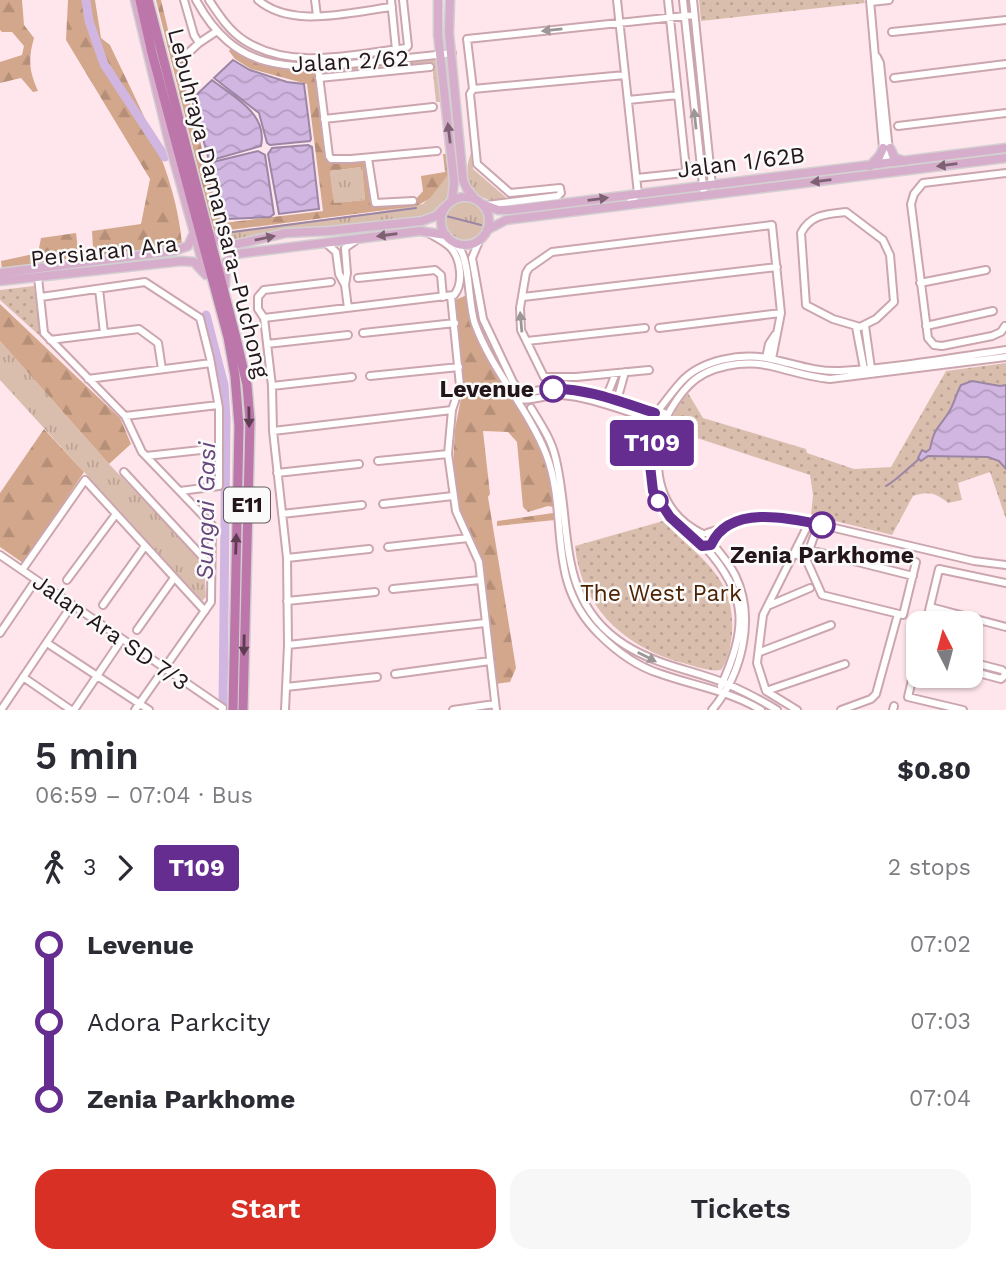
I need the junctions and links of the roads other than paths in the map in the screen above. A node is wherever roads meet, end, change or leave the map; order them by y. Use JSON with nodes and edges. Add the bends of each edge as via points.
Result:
{"nodes":[{"id":1,"x":137,"y":0,"type":"edge"},
{"id":2,"x":148,"y":0,"type":"edge"},
{"id":3,"x":184,"y":0,"type":"edge"},
{"id":4,"x":196,"y":0,"type":"edge"},
{"id":5,"x":209,"y":0,"type":"edge"},
{"id":6,"x":258,"y":0,"type":"edge"},
{"id":7,"x":315,"y":0,"type":"edge"},
{"id":8,"x":403,"y":0,"type":"edge"},
{"id":9,"x":438,"y":0,"type":"edge"},
{"id":10,"x":450,"y":0,"type":"edge"},
{"id":11,"x":617,"y":0,"type":"edge"},
{"id":12,"x":667,"y":0,"type":"edge"},
{"id":13,"x":682,"y":0,"type":"edge"},
{"id":14,"x":693,"y":0,"type":"edge"},
{"id":15,"x":886,"y":0,"type":"edge"},
{"id":16,"x":361,"y":1,"type":"edge"},
{"id":17,"x":871,"y":1,"type":"edge"},
{"id":18,"x":391,"y":4,"type":"edge"},
{"id":19,"x":362,"y":11,"type":"junction"},
{"id":20,"x":694,"y":15,"type":"junction"},
{"id":21,"x":317,"y":16,"type":"junction"},
{"id":22,"x":684,"y":16,"type":"junction"},
{"id":23,"x":669,"y":18,"type":"junction"},
{"id":24,"x":1006,"y":20,"type":"edge"},
{"id":25,"x":620,"y":23,"type":"junction"},
{"id":26,"x":217,"y":31,"type":"junction"},
{"id":27,"x":892,"y":32,"type":"dead end"},
{"id":28,"x":245,"y":41,"type":"junction"},
{"id":29,"x":199,"y":43,"type":"junction"},
{"id":30,"x":239,"y":49,"type":"junction"},
{"id":31,"x":396,"y":49,"type":"junction"},
{"id":32,"x":452,"y":53,"type":"junction"},
{"id":33,"x":187,"y":54,"type":"dead end"},
{"id":34,"x":440,"y":55,"type":"junction"},
{"id":35,"x":397,"y":59,"type":"junction"},
{"id":36,"x":1006,"y":64,"type":"edge"},
{"id":37,"x":318,"y":67,"type":"junction"},
{"id":38,"x":430,"y":67,"type":"dead end"},
{"id":39,"x":625,"y":75,"type":"junction"},
{"id":40,"x":320,"y":78,"type":"junction"},
{"id":41,"x":894,"y":78,"type":"dead end"},
{"id":42,"x":473,"y":89,"type":"junction"},
{"id":43,"x":678,"y":95,"type":"junction"},
{"id":44,"x":628,"y":100,"type":"junction"},
{"id":45,"x":433,"y":107,"type":"dead end"},
{"id":46,"x":1006,"y":113,"type":"edge"},
{"id":47,"x":324,"y":119,"type":"junction"},
{"id":48,"x":898,"y":126,"type":"dead end"},
{"id":49,"x":886,"y":148,"type":"junction"},
{"id":50,"x":1006,"y":148,"type":"edge"},
{"id":51,"x":438,"y":150,"type":"dead end"},
{"id":52,"x":368,"y":158,"type":"junction"},
{"id":53,"x":1006,"y":158,"type":"edge"},
{"id":54,"x":905,"y":161,"type":"junction"},
{"id":55,"x":888,"y":163,"type":"junction"},
{"id":56,"x":870,"y":166,"type":"junction"},
{"id":57,"x":889,"y":173,"type":"junction"},
{"id":58,"x":1006,"y":173,"type":"edge"},
{"id":59,"x":637,"y":177,"type":"junction"},
{"id":60,"x":708,"y":190,"type":"junction"},
{"id":61,"x":638,"y":194,"type":"junction"},
{"id":62,"x":414,"y":201,"type":"dead end"},
{"id":63,"x":481,"y":202,"type":"junction"},
{"id":64,"x":449,"y":203,"type":"junction"},
{"id":65,"x":626,"y":205,"type":"junction"},
{"id":66,"x":206,"y":229,"type":"junction"},
{"id":67,"x":487,"y":230,"type":"junction"},
{"id":68,"x":329,"y":231,"type":"junction"},
{"id":69,"x":420,"y":231,"type":"junction"},
{"id":70,"x":194,"y":233,"type":"junction"},
{"id":71,"x":449,"y":237,"type":"junction"},
{"id":72,"x":480,"y":239,"type":"junction"},
{"id":73,"x":356,"y":240,"type":"junction"},
{"id":74,"x":327,"y":244,"type":"junction"},
{"id":75,"x":301,"y":246,"type":"junction"},
{"id":76,"x":108,"y":265,"type":"junction"},
{"id":77,"x":777,"y":267,"type":"junction"},
{"id":78,"x":343,"y":268,"type":"junction"},
{"id":79,"x":986,"y":270,"type":"dead end"},
{"id":80,"x":0,"y":273,"type":"edge"},
{"id":81,"x":206,"y":275,"type":"junction"},
{"id":82,"x":38,"y":277,"type":"junction"},
{"id":83,"x":358,"y":278,"type":"dead end"},
{"id":84,"x":0,"y":281,"type":"edge"},
{"id":85,"x":331,"y":282,"type":"dead end"},
{"id":86,"x":920,"y":283,"type":"junction"},
{"id":87,"x":99,"y":289,"type":"junction"},
{"id":88,"x":41,"y":297,"type":"junction"},
{"id":89,"x":447,"y":297,"type":"junction"},
{"id":90,"x":523,"y":297,"type":"junction"},
{"id":91,"x":227,"y":302,"type":"junction"},
{"id":92,"x":348,"y":308,"type":"junction"},
{"id":93,"x":993,"y":311,"type":"dead end"},
{"id":94,"x":781,"y":313,"type":"junction"},
{"id":95,"x":264,"y":318,"type":"junction"},
{"id":96,"x":454,"y":323,"type":"junction"},
{"id":97,"x":865,"y":326,"type":"junction"},
{"id":98,"x":926,"y":326,"type":"junction"},
{"id":99,"x":1006,"y":326,"type":"edge"},
{"id":100,"x":856,"y":327,"type":"junction"},
{"id":101,"x":645,"y":328,"type":"dead end"},
{"id":102,"x":659,"y":328,"type":"dead end"},
{"id":103,"x":104,"y":333,"type":"junction"},
{"id":104,"x":363,"y":333,"type":"dead end"},
{"id":105,"x":348,"y":335,"type":"dead end"},
{"id":106,"x":228,"y":337,"type":"junction"},
{"id":107,"x":50,"y":340,"type":"junction"},
{"id":108,"x":527,"y":341,"type":"junction"},
{"id":109,"x":267,"y":344,"type":"junction"},
{"id":110,"x":869,"y":345,"type":"junction"},
{"id":111,"x":860,"y":346,"type":"junction"},
{"id":112,"x":1006,"y":350,"type":"edge"},
{"id":113,"x":1006,"y":357,"type":"edge"},
{"id":114,"x":769,"y":358,"type":"junction"},
{"id":115,"x":211,"y":363,"type":"junction"},
{"id":116,"x":458,"y":367,"type":"junction"},
{"id":117,"x":868,"y":368,"type":"junction"},
{"id":118,"x":162,"y":369,"type":"junction"},
{"id":119,"x":649,"y":370,"type":"dead end"},
{"id":120,"x":625,"y":372,"type":"junction"},
{"id":121,"x":616,"y":373,"type":"junction"},
{"id":122,"x":370,"y":376,"type":"dead end"},
{"id":123,"x":352,"y":377,"type":"dead end"},
{"id":124,"x":88,"y":379,"type":"junction"},
{"id":125,"x":513,"y":382,"type":"junction"},
{"id":126,"x":272,"y":386,"type":"junction"},
{"id":127,"x":536,"y":394,"type":"junction"},
{"id":128,"x":519,"y":396,"type":"junction"},
{"id":129,"x":602,"y":397,"type":"junction"},
{"id":130,"x":621,"y":403,"type":"junction"},
{"id":131,"x":218,"y":405,"type":"junction"},
{"id":132,"x":452,"y":410,"type":"junction"},
{"id":133,"x":528,"y":410,"type":"junction"},
{"id":134,"x":125,"y":416,"type":"junction"},
{"id":135,"x":667,"y":416,"type":"junction"},
{"id":136,"x":655,"y":418,"type":"junction"},
{"id":137,"x":663,"y":427,"type":"junction"},
{"id":138,"x":273,"y":431,"type":"junction"},
{"id":139,"x":219,"y":448,"type":"junction"},
{"id":140,"x":448,"y":454,"type":"junction"},
{"id":141,"x":146,"y":456,"type":"junction"},
{"id":142,"x":377,"y":461,"type":"dead end"},
{"id":143,"x":359,"y":464,"type":"dead end"},
{"id":144,"x":124,"y":472,"type":"dead end"},
{"id":145,"x":277,"y":473,"type":"junction"},
{"id":146,"x":180,"y":491,"type":"junction"},
{"id":147,"x":453,"y":496,"type":"junction"},
{"id":148,"x":383,"y":504,"type":"dead end"},
{"id":149,"x":362,"y":505,"type":"dead end"},
{"id":150,"x":116,"y":514,"type":"junction"},
{"id":151,"x":282,"y":514,"type":"junction"},
{"id":152,"x":809,"y":523,"type":"junction"},
{"id":153,"x":733,"y":524,"type":"junction"},
{"id":154,"x":818,"y":524,"type":"junction"},
{"id":155,"x":705,"y":534,"type":"junction"},
{"id":156,"x":468,"y":538,"type":"junction"},
{"id":157,"x":713,"y":542,"type":"junction"},
{"id":158,"x":702,"y":545,"type":"junction"},
{"id":159,"x":145,"y":546,"type":"junction"},
{"id":160,"x":388,"y":547,"type":"dead end"},
{"id":161,"x":369,"y":549,"type":"dead end"},
{"id":162,"x":810,"y":551,"type":"junction"},
{"id":163,"x":795,"y":554,"type":"junction"},
{"id":164,"x":0,"y":555,"type":"edge"},
{"id":165,"x":287,"y":558,"type":"junction"},
{"id":166,"x":806,"y":559,"type":"junction"},
{"id":167,"x":916,"y":562,"type":"dead end"},
{"id":168,"x":1006,"y":565,"type":"edge"},
{"id":169,"x":211,"y":566,"type":"junction"},
{"id":170,"x":22,"y":570,"type":"junction"},
{"id":171,"x":913,"y":576,"type":"junction"},
{"id":172,"x":174,"y":578,"type":"junction"},
{"id":173,"x":36,"y":580,"type":"junction"},
{"id":174,"x":67,"y":580,"type":"dead end"},
{"id":175,"x":480,"y":580,"type":"junction"},
{"id":176,"x":1006,"y":583,"type":"edge"},
{"id":177,"x":810,"y":588,"type":"dead end"},
{"id":178,"x":393,"y":589,"type":"dead end"},
{"id":179,"x":375,"y":592,"type":"dead end"},
{"id":180,"x":287,"y":601,"type":"junction"},
{"id":181,"x":72,"y":605,"type":"junction"},
{"id":182,"x":103,"y":605,"type":"dead end"},
{"id":183,"x":768,"y":606,"type":"junction"},
{"id":184,"x":930,"y":607,"type":"junction"},
{"id":185,"x":205,"y":611,"type":"junction"},
{"id":186,"x":929,"y":611,"type":"edge"},
{"id":187,"x":587,"y":614,"type":"junction"},
{"id":188,"x":898,"y":614,"type":"junction"},
{"id":189,"x":485,"y":623,"type":"junction"},
{"id":190,"x":831,"y":625,"type":"dead end"},
{"id":191,"x":1006,"y":627,"type":"edge"},
{"id":192,"x":137,"y":630,"type":"dead end"},
{"id":193,"x":0,"y":633,"type":"edge"},
{"id":194,"x":122,"y":639,"type":"junction"},
{"id":195,"x":47,"y":643,"type":"junction"},
{"id":196,"x":288,"y":645,"type":"junction"},
{"id":197,"x":760,"y":652,"type":"junction"},
{"id":198,"x":490,"y":661,"type":"junction"},
{"id":199,"x":845,"y":664,"type":"dead end"},
{"id":200,"x":984,"y":665,"type":"edge"},
{"id":201,"x":164,"y":668,"type":"junction"},
{"id":202,"x":734,"y":671,"type":"junction"},
{"id":203,"x":395,"y":674,"type":"dead end"},
{"id":204,"x":726,"y":674,"type":"junction"},
{"id":205,"x":984,"y":674,"type":"edge"},
{"id":206,"x":97,"y":676,"type":"junction"},
{"id":207,"x":23,"y":677,"type":"junction"},
{"id":208,"x":377,"y":677,"type":"dead end"},
{"id":209,"x":708,"y":678,"type":"junction"},
{"id":210,"x":725,"y":684,"type":"junction"},
{"id":211,"x":286,"y":687,"type":"junction"},
{"id":212,"x":710,"y":687,"type":"junction"},
{"id":213,"x":910,"y":688,"type":"edge"},
{"id":214,"x":766,"y":691,"type":"junction"},
{"id":215,"x":721,"y":692,"type":"junction"},
{"id":216,"x":742,"y":692,"type":"junction"},
{"id":217,"x":732,"y":696,"type":"junction"},
{"id":218,"x":139,"y":703,"type":"junction"},
{"id":219,"x":714,"y":706,"type":"edge"},
{"id":220,"x":495,"y":707,"type":"edge"},
{"id":221,"x":226,"y":709,"type":"edge"},
{"id":222,"x":1,"y":710,"type":"edge"},
{"id":223,"x":72,"y":710,"type":"edge"},
{"id":224,"x":135,"y":710,"type":"edge"},
{"id":225,"x":149,"y":710,"type":"edge"},
{"id":226,"x":243,"y":710,"type":"edge"},
{"id":227,"x":285,"y":710,"type":"edge"},
{"id":228,"x":453,"y":710,"type":"edge"},
{"id":229,"x":761,"y":710,"type":"edge"},
{"id":230,"x":777,"y":710,"type":"edge"},
{"id":231,"x":797,"y":710,"type":"edge"},
{"id":232,"x":841,"y":710,"type":"edge"},
{"id":233,"x":963,"y":710,"type":"edge"}],
"edges":[{"from":1,"to":70,"type":"main road"},
{"from":1,"to":106,"type":"highway","number":"E11"},
{"from":2,"to":66,"type":"highway","name":"Lebuhraya Damansara–Puchong","number":"E11"},
{"from":3,"to":29,"type":"street"},
{"from":4,"to":26,"type":"street","name":"Jalan 2/62"},
{"from":5,"to":28,"type":"street","name":"Jalan 2/62"},
{"from":6,"to":21,"type":"street","via":[[284,15]]},
{"from":7,"to":21,"type":"street"},
{"from":8,"to":31,"type":"street","via":[[408,46]]},
{"from":9,"to":34,"type":"main road"},
{"from":10,"to":32,"type":"main road"},
{"from":11,"to":25,"type":"street"},
{"from":12,"to":23,"type":"street"},
{"from":13,"to":22,"type":"street"},
{"from":14,"to":20,"type":"street"},
{"from":15,"to":17,"type":"street"},
{"from":16,"to":19,"type":"street"},
{"from":17,"to":49,"type":"street"},
{"from":18,"to":19,"type":"street"},
{"from":18,"to":31,"type":"street"},
{"from":19,"to":21,"type":"street"},
{"from":20,"to":22,"type":"street"},
{"from":20,"to":60,"type":"street"},
{"from":22,"to":23,"type":"street"},
{"from":60,"to":22,"type":"street","one_way":true},
{"from":23,"to":25,"type":"street"},
{"from":23,"to":43,"type":"street"},
{"from":24,"to":27,"type":"street"},
{"from":25,"to":39,"type":"street"},
{"from":25,"to":42,"type":"street","one_way":true,"via":[[467,39]]},
{"from":26,"to":29,"type":"street"},
{"from":26,"to":30,"type":"street","name":"Jalan 2/62"},
{"from":28,"to":30,"type":"street"},
{"from":28,"to":31,"type":"street","name":"Jalan 2/62","via":[[275,54],[304,59]]},
{"from":29,"to":33,"type":"street"},
{"from":30,"to":37,"type":"street","name":"Jalan 2/62","via":[[279,65]]},
{"from":31,"to":35,"type":"street"},
{"from":32,"to":34,"type":"street","name":"Jalan 2/62"},
{"from":32,"to":63,"type":"main road","via":[[463,180]]},
{"from":34,"to":35,"type":"street","name":"Jalan 2/62"},
{"from":64,"to":34,"type":"main road","one_way":true,"via":[[454,182]]},
{"from":35,"to":37,"type":"street","name":"Jalan 2/62"},
{"from":36,"to":41,"type":"street"},
{"from":37,"to":40,"type":"street"},
{"from":38,"to":40,"type":"street"},
{"from":39,"to":42,"type":"street"},
{"from":39,"to":44,"type":"street"},
{"from":40,"to":47,"type":"street"},
{"from":42,"to":63,"type":"street","via":[[477,164],[510,193],[560,188],[561,193]]},
{"from":43,"to":44,"type":"street"},
{"from":43,"to":59,"type":"street","via":[[687,169]]},
{"from":44,"to":59,"type":"street"},
{"from":45,"to":47,"type":"street"},
{"from":46,"to":48,"type":"street"},
{"from":47,"to":52,"type":"street","via":[[330,158]]},
{"from":49,"to":54,"type":"main road"},
{"from":49,"to":55,"type":"street"},
{"from":49,"to":56,"type":"main road"},
{"from":50,"to":54,"type":"main road","name":"Jalan 1/62B"},
{"from":51,"to":52,"type":"street"},
{"from":52,"to":62,"type":"street","via":[[375,203]]},
{"from":53,"to":57,"type":"main road","name":"Jalan 1/62B","one_way":true},
{"from":54,"to":55,"type":"main road","name":"Jalan 1/62B"},
{"from":55,"to":56,"type":"main road","name":"Jalan 1/62B"},
{"from":55,"to":57,"type":"street"},
{"from":56,"to":60,"type":"main road","name":"Jalan 1/62B"},
{"from":57,"to":60,"type":"main road","name":"Jalan 1/62B","one_way":true},
{"from":58,"to":86,"type":"street","via":[[923,183],[917,188],[911,204]]},
{"from":59,"to":61,"type":"street"},
{"from":60,"to":61,"type":"main road","name":"Jalan 1/62B"},
{"from":60,"to":65,"type":"main road","name":"Jalan 1/62B"},
{"from":63,"to":61,"type":"main road","name":"Jalan 1/62B","one_way":true,"via":[[506,210]]},
{"from":61,"to":65,"type":"street"},
{"from":63,"to":64,"type":"main road","via":[[467,197]]},
{"from":63,"to":67,"type":"main road","via":[[489,216]]},
{"from":64,"to":68,"type":"main road","via":[[426,220]]},
{"from":64,"to":71,"type":"main road","via":[[441,221]]},
{"from":65,"to":67,"type":"main road","name":"Jalan 1/62B","via":[[506,220]]},
{"from":66,"to":68,"type":"main road","one_way":true,"via":[[218,242],[233,244],[286,233]]},
{"from":66,"to":91,"type":"highway","name":"Lebuhraya Damansara–Puchong","number":"E11"},
{"from":67,"to":72,"type":"main road"},
{"from":68,"to":75,"type":"main road","via":[[289,241]]},
{"from":69,"to":71,"type":"main road"},
{"from":69,"to":73,"type":"main road","one_way":true},
{"from":69,"to":89,"type":"street","via":[[443,241],[455,254],[460,284],[457,293]]},
{"from":70,"to":76,"type":"main road","name":"Persiaran Ara","via":[[192,242],[182,249]]},
{"from":70,"to":81,"type":"main road"},
{"from":71,"to":72,"type":"main road","via":[[468,244]]},
{"from":71,"to":128,"type":"street","via":[[463,256],[474,322],[483,344]]},
{"from":72,"to":125,"type":"street","via":[[472,255],[477,297],[491,340]]},
{"from":73,"to":74,"type":"main road"},
{"from":73,"to":78,"type":"street","via":[[345,248]]},
{"from":74,"to":75,"type":"main road"},
{"from":74,"to":78,"type":"street"},
{"from":75,"to":91,"type":"main road","via":[[230,258],[225,270]]},
{"from":76,"to":80,"type":"main road","name":"Persiaran Ara"},
{"from":76,"to":81,"type":"main road","name":"Persiaran Ara","via":[[190,261]]},
{"from":76,"to":82,"type":"main road","name":"Persiaran Ara"},
{"from":77,"to":90,"type":"street"},
{"from":77,"to":90,"type":"street","via":[[772,225],[552,252],[529,268]]},
{"from":77,"to":94,"type":"street"},
{"from":78,"to":92,"type":"street"},
{"from":79,"to":86,"type":"street"},
{"from":81,"to":106,"type":"highway"},
{"from":82,"to":84,"type":"main road","name":"Persiaran Ara"},
{"from":82,"to":88,"type":"street"},
{"from":83,"to":89,"type":"street","via":[[435,270]]},
{"from":85,"to":95,"type":"street","via":[[261,292],[258,309]]},
{"from":86,"to":98,"type":"street"},
{"from":87,"to":88,"type":"street"},
{"from":87,"to":103,"type":"street"},
{"from":87,"to":115,"type":"street","via":[[145,282],[200,318]]},
{"from":88,"to":107,"type":"street","via":[[44,334]]},
{"from":89,"to":92,"type":"street"},
{"from":89,"to":96,"type":"street"},
{"from":108,"to":90,"type":"street","one_way":true,"via":[[520,322]]},
{"from":91,"to":226,"type":"highway","name":"Lebuhraya Damansara–Puchong","number":"E11","one_way":true,"via":[[250,411]]},
{"from":92,"to":95,"type":"street"},
{"from":93,"to":98,"type":"street"},
{"from":94,"to":102,"type":"street"},
{"from":94,"to":114,"type":"street","via":[[769,344]]},
{"from":95,"to":109,"type":"street"},
{"from":96,"to":104,"type":"street"},
{"from":96,"to":116,"type":"street"},
{"from":97,"to":100,"type":"street"},
{"from":97,"to":100,"type":"street","via":[[894,302],[890,255],[883,240],[851,214],[820,214],[801,233],[806,305]]},
{"from":97,"to":110,"type":"street"},
{"from":98,"to":99,"type":"street","via":[[928,338],[938,346],[992,337]]},
{"from":100,"to":111,"type":"street"},
{"from":101,"to":108,"type":"street"},
{"from":103,"to":107,"type":"street"},
{"from":103,"to":118,"type":"street","via":[[139,329],[158,343]]},
{"from":105,"to":109,"type":"street"},
{"from":221,"to":106,"type":"highway","name":"Lebuhraya Damansara–Puchong","number":"E11","one_way":true,"via":[[239,426]]},
{"from":107,"to":124,"type":"street"},
{"from":108,"to":121,"type":"street","via":[[544,377]]},
{"from":109,"to":126,"type":"street"},
{"from":110,"to":111,"type":"street"},
{"from":110,"to":117,"type":"street"},
{"from":111,"to":117,"type":"street"},
{"from":112,"to":117,"type":"street"},
{"from":113,"to":135,"type":"street","via":[[830,379],[764,365],[733,365],[695,379]]},
{"from":114,"to":117,"type":"street","via":[[818,370]]},
{"from":114,"to":136,"type":"street","via":[[731,359],[698,369],[681,382]]},
{"from":115,"to":118,"type":"street"},
{"from":115,"to":131,"type":"street"},
{"from":116,"to":122,"type":"street"},
{"from":116,"to":132,"type":"street","via":[[459,392]]},
{"from":118,"to":124,"type":"street"},
{"from":119,"to":120,"type":"street"},
{"from":120,"to":121,"type":"street"},
{"from":120,"to":130,"type":"street","via":[[618,397]]},
{"from":121,"to":129,"type":"street"},
{"from":123,"to":126,"type":"street"},
{"from":124,"to":134,"type":"street"},
{"from":125,"to":127,"type":"street"},
{"from":125,"to":128,"type":"street"},
{"from":126,"to":138,"type":"street"},
{"from":127,"to":128,"type":"street","via":[[523,400]]},
{"from":127,"to":129,"type":"street","via":[[561,389]]},
{"from":127,"to":133,"type":"street","via":[[537,403]]},
{"from":127,"to":136,"type":"street","via":[[576,397]]},
{"from":128,"to":133,"type":"street"},
{"from":129,"to":130,"type":"street"},
{"from":130,"to":136,"type":"street"},
{"from":131,"to":134,"type":"street"},
{"from":131,"to":139,"type":"street"},
{"from":132,"to":138,"type":"street"},
{"from":132,"to":140,"type":"street"},
{"from":133,"to":187,"type":"street","via":[[556,457],[571,570]]},
{"from":134,"to":141,"type":"street"},
{"from":135,"to":136,"type":"street","via":[[663,412]]},
{"from":135,"to":137,"type":"street"},
{"from":136,"to":137,"type":"street"},
{"from":136,"to":158,"type":"street","via":[[650,465],[653,491],[670,517]]},
{"from":137,"to":155,"type":"street","via":[[658,478],[675,514],[688,527]]},
{"from":138,"to":145,"type":"street"},
{"from":139,"to":141,"type":"street"},
{"from":139,"to":146,"type":"street","via":[[219,486]]},
{"from":140,"to":142,"type":"street"},
{"from":140,"to":147,"type":"street"},
{"from":141,"to":146,"type":"street"},
{"from":143,"to":145,"type":"street"},
{"from":144,"to":169,"type":"street"},
{"from":145,"to":151,"type":"street"},
{"from":146,"to":169,"type":"street","via":[[212,525]]},
{"from":147,"to":148,"type":"street"},
{"from":147,"to":156,"type":"street"},
{"from":149,"to":151,"type":"street"},
{"from":150,"to":159,"type":"street"},
{"from":150,"to":170,"type":"street","via":[[85,481]]},
{"from":150,"to":174,"type":"street"},
{"from":151,"to":165,"type":"street"},
{"from":152,"to":153,"type":"street","via":[[772,517]]},
{"from":152,"to":154,"type":"street"},
{"from":152,"to":163,"type":"street"},
{"from":153,"to":155,"type":"street"},
{"from":153,"to":157,"type":"street"},
{"from":154,"to":162,"type":"street"},
{"from":154,"to":168,"type":"street"},
{"from":155,"to":157,"type":"street"},
{"from":155,"to":158,"type":"street"},
{"from":156,"to":160,"type":"street"},
{"from":156,"to":175,"type":"street","via":[[479,562]]},
{"from":157,"to":158,"type":"street"},
{"from":157,"to":202,"type":"street","via":[[735,575],[743,600],[744,637]]},
{"from":158,"to":204,"type":"street","via":[[725,571],[738,601],[739,635]]},
{"from":159,"to":172,"type":"street"},
{"from":159,"to":182,"type":"street"},
{"from":161,"to":165,"type":"street"},
{"from":162,"to":166,"type":"street"},
{"from":162,"to":171,"type":"street"},
{"from":163,"to":166,"type":"street"},
{"from":163,"to":183,"type":"street"},
{"from":164,"to":170,"type":"street","name":"Jalan Ara SD 7/3"},
{"from":165,"to":180,"type":"street"},
{"from":166,"to":188,"type":"street","via":[[822,595]]},
{"from":167,"to":171,"type":"street"},
{"from":169,"to":185,"type":"street","via":[[211,602]]},
{"from":170,"to":173,"type":"street","name":"Jalan Ara SD 7/3"},
{"from":171,"to":188,"type":"street","via":[[903,615]]},
{"from":172,"to":185,"type":"street"},
{"from":172,"to":192,"type":"street"},
{"from":173,"to":181,"type":"street","name":"Jalan Ara SD 7/3"},
{"from":173,"to":193,"type":"street"},
{"from":175,"to":178,"type":"street"},
{"from":175,"to":189,"type":"street"},
{"from":176,"to":184,"type":"street","via":[[939,569]]},
{"from":177,"to":183,"type":"street"},
{"from":179,"to":180,"type":"street"},
{"from":180,"to":196,"type":"street"},
{"from":181,"to":194,"type":"street","name":"Jalan Ara SD 7/3"},
{"from":181,"to":195,"type":"street"},
{"from":183,"to":197,"type":"street"},
{"from":184,"to":186,"type":"street"},
{"from":184,"to":191,"type":"street"},
{"from":185,"to":201,"type":"street"},
{"from":187,"to":209,"type":"street","one_way":true,"via":[[640,654]]},
{"from":187,"to":212,"type":"street","via":[[608,643],[637,663]]},
{"from":188,"to":232,"type":"street","via":[[876,694]]},
{"from":189,"to":196,"type":"street"},
{"from":189,"to":198,"type":"street"},
{"from":190,"to":197,"type":"street"},
{"from":194,"to":201,"type":"street","name":"Jalan Ara SD 7/3"},
{"from":194,"to":206,"type":"street"},
{"from":195,"to":206,"type":"street"},
{"from":195,"to":207,"type":"street"},
{"from":196,"to":211,"type":"street"},
{"from":197,"to":214,"type":"street","via":[[758,667]]},
{"from":198,"to":203,"type":"street"},
{"from":198,"to":220,"type":"street"},
{"from":199,"to":214,"type":"street"},
{"from":200,"to":205,"type":"street","via":[[1006,674],[1001,678]]},
{"from":201,"to":218,"type":"street"},
{"from":201,"to":221,"type":"street","name":"Jalan Ara SD 7/3"},
{"from":202,"to":210,"type":"street"},
{"from":202,"to":216,"type":"street"},
{"from":204,"to":209,"type":"street"},
{"from":204,"to":210,"type":"street"},
{"from":206,"to":218,"type":"street"},
{"from":206,"to":223,"type":"street"},
{"from":207,"to":222,"type":"street"},
{"from":207,"to":223,"type":"street"},
{"from":208,"to":211,"type":"street"},
{"from":209,"to":210,"type":"street"},
{"from":210,"to":215,"type":"street"},
{"from":210,"to":216,"type":"street"},
{"from":211,"to":227,"type":"street"},
{"from":212,"to":215,"type":"street"},
{"from":212,"to":219,"type":"street"},
{"from":213,"to":233,"type":"street","via":[[908,697]]},
{"from":214,"to":231,"type":"street"},
{"from":215,"to":217,"type":"street"},
{"from":215,"to":219,"type":"street"},
{"from":216,"to":230,"type":"street"},
{"from":217,"to":219,"type":"street"},
{"from":217,"to":229,"type":"street"},
{"from":218,"to":224,"type":"street"},
{"from":218,"to":225,"type":"street"},
{"from":220,"to":228,"type":"street"}]}
